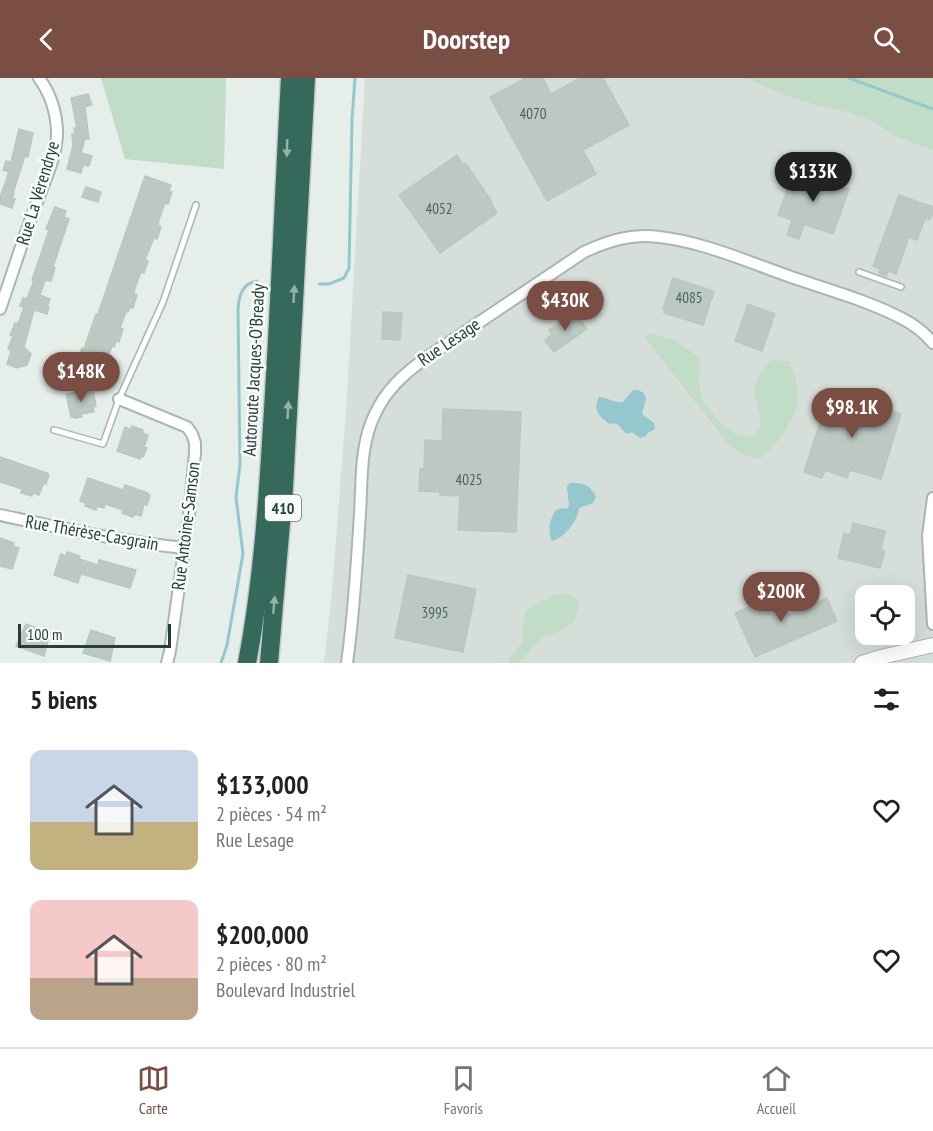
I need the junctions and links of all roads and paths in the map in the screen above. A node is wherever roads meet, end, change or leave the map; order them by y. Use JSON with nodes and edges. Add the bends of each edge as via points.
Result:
{"nodes":[{"id":1,"x":39,"y":78,"type":"edge"},
{"id":2,"x":306,"y":78,"type":"edge"},
{"id":3,"x":289,"y":82,"type":"edge"},
{"id":4,"x":196,"y":205,"type":"dead end"},
{"id":5,"x":859,"y":272,"type":"dead end"},
{"id":6,"x":901,"y":287,"type":"dead end"},
{"id":7,"x":0,"y":309,"type":"edge"},
{"id":8,"x":933,"y":342,"type":"edge"},
{"id":9,"x":119,"y":399,"type":"junction"},
{"id":10,"x":54,"y":430,"type":"dead end"},
{"id":11,"x":933,"y":498,"type":"edge"},
{"id":12,"x":0,"y":515,"type":"edge"},
{"id":13,"x":184,"y":548,"type":"junction"},
{"id":14,"x":933,"y":624,"type":"edge"},
{"id":15,"x":933,"y":645,"type":"edge"},
{"id":16,"x":167,"y":663,"type":"edge"},
{"id":17,"x":247,"y":663,"type":"edge"},
{"id":18,"x":269,"y":663,"type":"edge"},
{"id":19,"x":347,"y":663,"type":"edge"},
{"id":20,"x":862,"y":663,"type":"edge"}],
"edges":[{"from":1,"to":7,"type":"street","name":"Rue La Vérendrye","via":[[56,115],[56,142]]},
{"from":18,"to":2,"type":"highway","name":"Autoroute Jacques-O'Bready","number":"410","one_way":true,"via":[[285,479]]},
{"from":3,"to":17,"type":"highway","name":"Autoroute Jacques-O'Bready","number":"410","one_way":true,"via":[[268,491],[260,582]]},
{"from":4,"to":9,"type":"lane","via":[[163,302]]},
{"from":5,"to":6,"type":"lane"},
{"from":8,"to":19,"type":"street","name":"Rue Lesage","via":[[917,327],[890,313],[678,240],[627,237],[575,256],[410,369],[390,388],[375,413],[364,453]]},
{"from":9,"to":10,"type":"lane","via":[[103,444]]},
{"from":9,"to":13,"type":"street","name":"Rue Antoine-Samson","via":[[178,423],[192,434],[195,453]]},
{"from":11,"to":14,"type":"street","via":[[928,536]]},
{"from":12,"to":13,"type":"street","name":"Rue Thérèse-Casgrain"},
{"from":13,"to":16,"type":"street","name":"Rue Antoine-Samson"},
{"from":15,"to":20,"type":"main road"}]}
